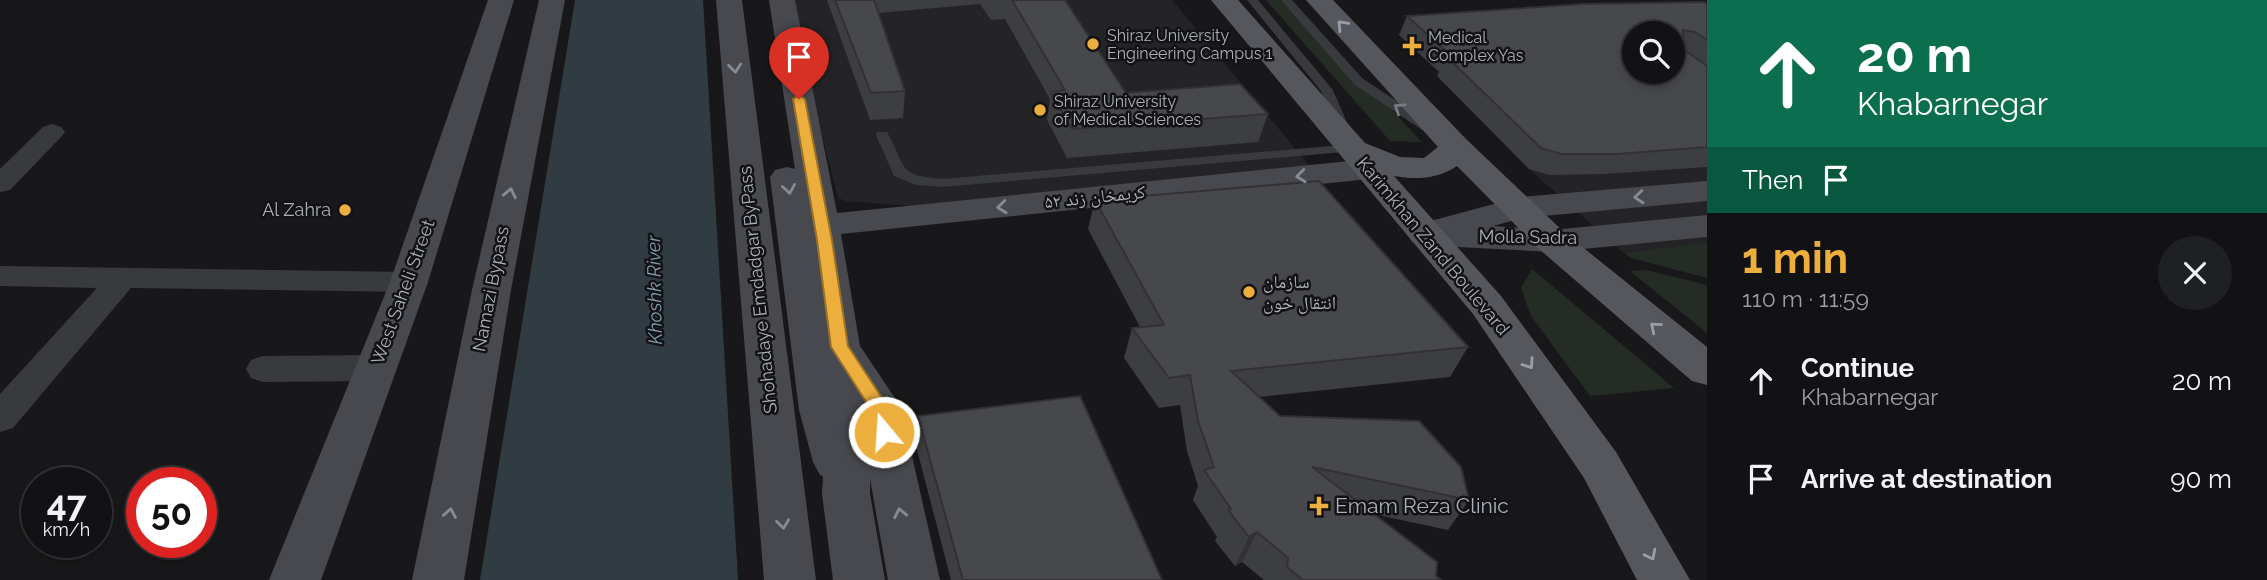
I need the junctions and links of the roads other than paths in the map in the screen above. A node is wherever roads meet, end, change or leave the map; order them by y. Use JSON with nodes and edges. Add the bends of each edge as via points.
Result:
{"nodes":[{"id":1,"x":501,"y":0,"type":"edge"},
{"id":2,"x":552,"y":0,"type":"edge"},
{"id":3,"x":729,"y":0,"type":"edge"},
{"id":4,"x":760,"y":0,"type":"edge"},
{"id":5,"x":782,"y":0,"type":"edge"},
{"id":6,"x":1224,"y":0,"type":"edge"},
{"id":7,"x":1252,"y":0,"type":"edge"},
{"id":8,"x":1286,"y":0,"type":"edge"},
{"id":9,"x":1319,"y":0,"type":"edge"},
{"id":10,"x":51,"y":132,"type":"dead end"},
{"id":11,"x":883,"y":135,"type":"dead end"},
{"id":12,"x":1455,"y":146,"type":"junction"},
{"id":13,"x":1360,"y":158,"type":"junction"},
{"id":14,"x":0,"y":184,"type":"edge"},
{"id":15,"x":1707,"y":191,"type":"edge"},
{"id":16,"x":1520,"y":208,"type":"junction"},
{"id":17,"x":822,"y":225,"type":"junction"},
{"id":18,"x":1707,"y":226,"type":"edge"},
{"id":19,"x":1425,"y":234,"type":"junction"},
{"id":20,"x":1552,"y":241,"type":"junction"},
{"id":21,"x":0,"y":276,"type":"edge"},
{"id":22,"x":123,"y":278,"type":"junction"},
{"id":23,"x":409,"y":282,"type":"junction"},
{"id":24,"x":839,"y":347,"type":"junction"},
{"id":25,"x":376,"y":368,"type":"junction"},
{"id":26,"x":263,"y":369,"type":"dead end"},
{"id":27,"x":1707,"y":370,"type":"edge"},
{"id":28,"x":0,"y":418,"type":"edge"},
{"id":29,"x":846,"y":494,"type":"junction"},
{"id":30,"x":295,"y":580,"type":"edge"},
{"id":31,"x":438,"y":580,"type":"edge"},
{"id":32,"x":790,"y":580,"type":"edge"},
{"id":33,"x":859,"y":580,"type":"edge"},
{"id":34,"x":914,"y":580,"type":"edge"},
{"id":35,"x":1664,"y":580,"type":"edge"}],
"edges":[{"from":1,"to":23,"type":"main road","name":"West Saheli Street"},
{"from":31,"to":2,"type":"main road","name":"Namazi Bypass","one_way":true,"via":[[486,310]]},
{"from":3,"to":32,"type":"main road","name":"Shohadaye Emdadgar ByPass","one_way":true},
{"from":4,"to":29,"type":"main road","one_way":true,"via":[[821,410]]},
{"from":5,"to":17,"type":"main road"},
{"from":6,"to":13,"type":"main road","name":"Karimkhan Zand Boulevard"},
{"from":7,"to":13,"type":"lane","via":[[1327,90]]},
{"from":12,"to":8,"type":"lane","one_way":true,"via":[[1359,82]]},
{"from":12,"to":9,"type":"main road","one_way":true},
{"from":10,"to":14,"type":"street"},
{"from":11,"to":13,"type":"lane","via":[[899,173],[916,181],[942,183]]},
{"from":12,"to":13,"type":"main road","via":[[1441,164],[1422,169]]},
{"from":12,"to":16,"type":"main road"},
{"from":13,"to":17,"type":"main road","name":"کریمخان زند ۵۲","one_way":true},
{"from":13,"to":19,"type":"main road","name":"Karimkhan Zand Boulevard"},
{"from":15,"to":16,"type":"main road","name":"Molla Sadra","one_way":true},
{"from":16,"to":19,"type":"main road","name":"Molla Sadra"},
{"from":16,"to":20,"type":"main road"},
{"from":17,"to":24,"type":"main road"},
{"from":18,"to":20,"type":"main road","name":"Molla Sadra"},
{"from":19,"to":20,"type":"main road","name":"Molla Sadra"},
{"from":19,"to":35,"type":"main road","name":"Karimkhan Zand Boulevard","one_way":true,"via":[[1487,305],[1600,465]]},
{"from":27,"to":20,"type":"main road","one_way":true},
{"from":21,"to":22,"type":"street"},
{"from":22,"to":23,"type":"street"},
{"from":22,"to":28,"type":"street"},
{"from":23,"to":25,"type":"main road","name":"West Saheli Street"},
{"from":24,"to":29,"type":"main road","via":[[849,414]]},
{"from":34,"to":24,"type":"main road","one_way":true,"via":[[878,407]]},
{"from":25,"to":26,"type":"street"},
{"from":25,"to":30,"type":"main road","name":"West Saheli Street"},
{"from":29,"to":33,"type":"main road"}]}
